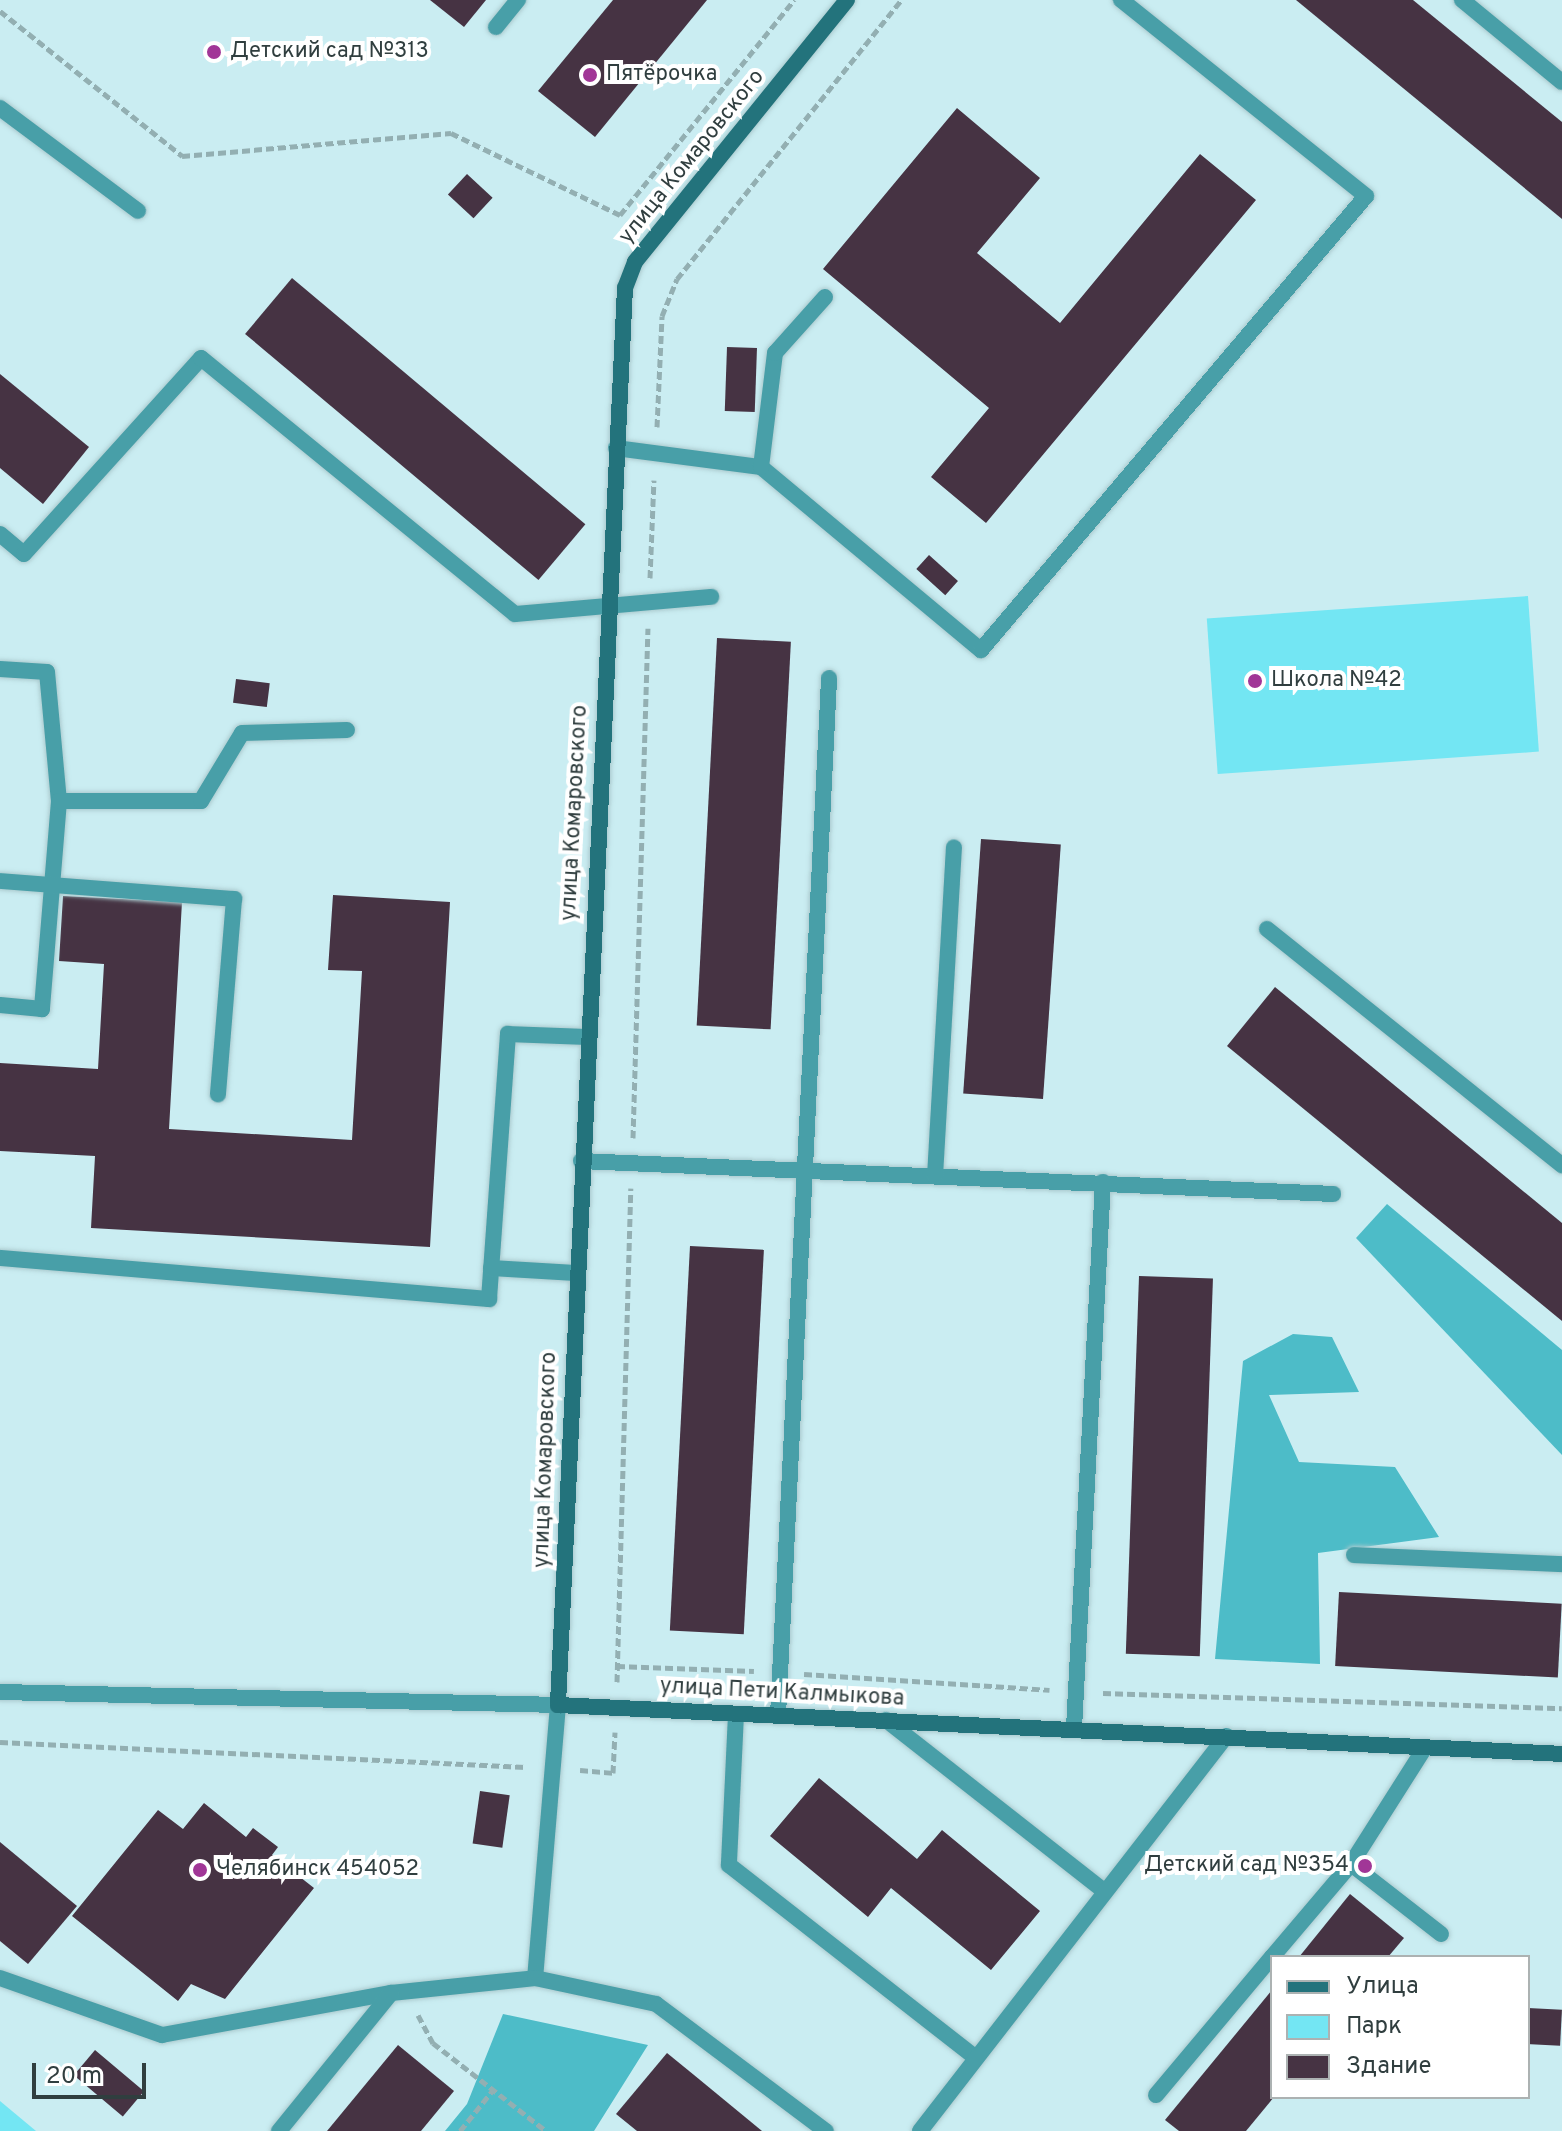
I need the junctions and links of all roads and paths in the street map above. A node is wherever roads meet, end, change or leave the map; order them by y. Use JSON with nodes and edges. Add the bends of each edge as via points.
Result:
{"nodes":[{"id":1,"x":518,"y":0,"type":"edge"},
{"id":2,"x":794,"y":0,"type":"edge"},
{"id":3,"x":847,"y":0,"type":"edge"},
{"id":4,"x":1121,"y":0,"type":"edge"},
{"id":5,"x":1462,"y":0,"type":"edge"},
{"id":6,"x":0,"y":11,"type":"edge"},
{"id":7,"x":496,"y":27,"type":"dead end"},
{"id":8,"x":1562,"y":82,"type":"edge"},
{"id":9,"x":0,"y":108,"type":"edge"},
{"id":10,"x":138,"y":211,"type":"dead end"},
{"id":11,"x":825,"y":297,"type":"dead end"},
{"id":12,"x":616,"y":448,"type":"junction"},
{"id":13,"x":761,"y":467,"type":"junction"},
{"id":14,"x":0,"y":534,"type":"edge"},
{"id":15,"x":711,"y":597,"type":"dead end"},
{"id":16,"x":607,"y":605,"type":"junction"},
{"id":17,"x":0,"y":669,"type":"edge"},
{"id":18,"x":829,"y":678,"type":"dead end"},
{"id":19,"x":347,"y":730,"type":"dead end"},
{"id":20,"x":59,"y":801,"type":"junction"},
{"id":21,"x":954,"y":848,"type":"dead end"},
{"id":22,"x":0,"y":881,"type":"edge"},
{"id":23,"x":52,"y":886,"type":"junction"},
{"id":24,"x":1267,"y":929,"type":"dead end"},
{"id":25,"x":0,"y":1005,"type":"edge"},
{"id":26,"x":586,"y":1037,"type":"junction"},
{"id":27,"x":218,"y":1094,"type":"dead end"},
{"id":28,"x":581,"y":1161,"type":"junction"},
{"id":29,"x":1562,"y":1165,"type":"edge"},
{"id":30,"x":810,"y":1172,"type":"junction"},
{"id":31,"x":935,"y":1176,"type":"junction"},
{"id":32,"x":1103,"y":1182,"type":"junction"},
{"id":33,"x":1333,"y":1194,"type":"dead end"},
{"id":34,"x":0,"y":1258,"type":"edge"},
{"id":35,"x":491,"y":1268,"type":"junction"},
{"id":36,"x":576,"y":1273,"type":"junction"},
{"id":37,"x":1354,"y":1555,"type":"dead end"},
{"id":38,"x":1562,"y":1564,"type":"edge"},
{"id":39,"x":0,"y":1692,"type":"edge"},
{"id":40,"x":558,"y":1705,"type":"junction"},
{"id":41,"x":736,"y":1714,"type":"junction"},
{"id":42,"x":778,"y":1715,"type":"junction"},
{"id":43,"x":886,"y":1720,"type":"junction"},
{"id":44,"x":1074,"y":1728,"type":"junction"},
{"id":45,"x":1226,"y":1736,"type":"junction"},
{"id":46,"x":1424,"y":1749,"type":"junction"},
{"id":47,"x":1562,"y":1754,"type":"edge"},
{"id":48,"x":1351,"y":1864,"type":"junction"},
{"id":49,"x":1105,"y":1892,"type":"junction"},
{"id":50,"x":1441,"y":1934,"type":"dead end"},
{"id":51,"x":1274,"y":1955,"type":"edge"},
{"id":52,"x":1270,"y":1959,"type":"edge"},
{"id":53,"x":0,"y":1978,"type":"edge"},
{"id":54,"x":535,"y":1978,"type":"junction"},
{"id":55,"x":399,"y":1992,"type":"junction"},
{"id":56,"x":976,"y":2058,"type":"junction"},
{"id":57,"x":493,"y":2090,"type":"junction"},
{"id":58,"x":1156,"y":2095,"type":"dead end"},
{"id":59,"x":279,"y":2131,"type":"edge"},
{"id":60,"x":460,"y":2131,"type":"edge"},
{"id":61,"x":546,"y":2131,"type":"edge"},
{"id":62,"x":826,"y":2131,"type":"edge"},
{"id":63,"x":920,"y":2131,"type":"edge"}],
"edges":[{"from":1,"to":7,"type":"lane"},
{"from":2,"to":6,"type":"path","via":[[620,215],[451,133],[182,156]]},
{"from":3,"to":12,"type":"street","name":"улица Комаровского","via":[[635,262],[625,288]]},
{"from":4,"to":13,"type":"lane","via":[[1366,196],[981,650]]},
{"from":5,"to":8,"type":"lane"},
{"from":9,"to":10,"type":"lane"},
{"from":11,"to":13,"type":"lane","via":[[775,353]]},
{"from":12,"to":13,"type":"lane"},
{"from":12,"to":16,"type":"street","name":"улица Комаровского"},
{"from":14,"to":16,"type":"lane","via":[[24,554],[201,358],[515,614]]},
{"from":15,"to":16,"type":"lane"},
{"from":16,"to":26,"type":"street","name":"улица Комаровского"},
{"from":17,"to":20,"type":"lane","via":[[47,672]]},
{"from":18,"to":30,"type":"lane"},
{"from":19,"to":20,"type":"lane","via":[[242,733],[201,801]]},
{"from":20,"to":23,"type":"lane"},
{"from":21,"to":31,"type":"lane"},
{"from":22,"to":23,"type":"lane"},
{"from":23,"to":25,"type":"lane","via":[[42,1009]]},
{"from":23,"to":27,"type":"lane","via":[[234,899]]},
{"from":24,"to":29,"type":"lane"},
{"from":26,"to":28,"type":"street","name":"улица Комаровского"},
{"from":26,"to":35,"type":"lane","via":[[508,1034]]},
{"from":28,"to":30,"type":"lane"},
{"from":28,"to":36,"type":"street","name":"улица Комаровского"},
{"from":30,"to":31,"type":"lane"},
{"from":30,"to":42,"type":"lane"},
{"from":31,"to":32,"type":"lane"},
{"from":32,"to":33,"type":"lane"},
{"from":32,"to":44,"type":"lane"},
{"from":34,"to":35,"type":"lane","via":[[489,1299]]},
{"from":35,"to":36,"type":"lane"},
{"from":36,"to":40,"type":"street","name":"улица Комаровского"},
{"from":37,"to":38,"type":"lane"},
{"from":39,"to":40,"type":"lane","name":"улица Пети Калмыкова"},
{"from":40,"to":41,"type":"street","name":"улица Пети Калмыкова"},
{"from":40,"to":54,"type":"lane"},
{"from":41,"to":42,"type":"street","name":"улица Пети Калмыкова"},
{"from":41,"to":56,"type":"lane","via":[[729,1865]]},
{"from":42,"to":43,"type":"street","name":"улица Пети Калмыкова"},
{"from":43,"to":44,"type":"street","name":"улица Пети Калмыкова"},
{"from":43,"to":49,"type":"lane"},
{"from":44,"to":45,"type":"street","name":"улица Пети Калмыкова"},
{"from":45,"to":46,"type":"street","name":"улица Пети Калмыкова"},
{"from":45,"to":49,"type":"lane"},
{"from":46,"to":47,"type":"street","name":"улица Пети Калмыкова"},
{"from":46,"to":48,"type":"lane"},
{"from":48,"to":50,"type":"lane"},
{"from":48,"to":51,"type":"lane"},
{"from":49,"to":56,"type":"lane"},
{"from":52,"to":58,"type":"lane"},
{"from":53,"to":55,"type":"lane","via":[[162,2035]]},
{"from":54,"to":55,"type":"lane"},
{"from":54,"to":62,"type":"lane","via":[[656,2004]]},
{"from":55,"to":57,"type":"path","via":[[433,2043]]},
{"from":55,"to":59,"type":"lane"},
{"from":56,"to":63,"type":"lane"},
{"from":57,"to":60,"type":"path"},
{"from":57,"to":61,"type":"path"}]}
